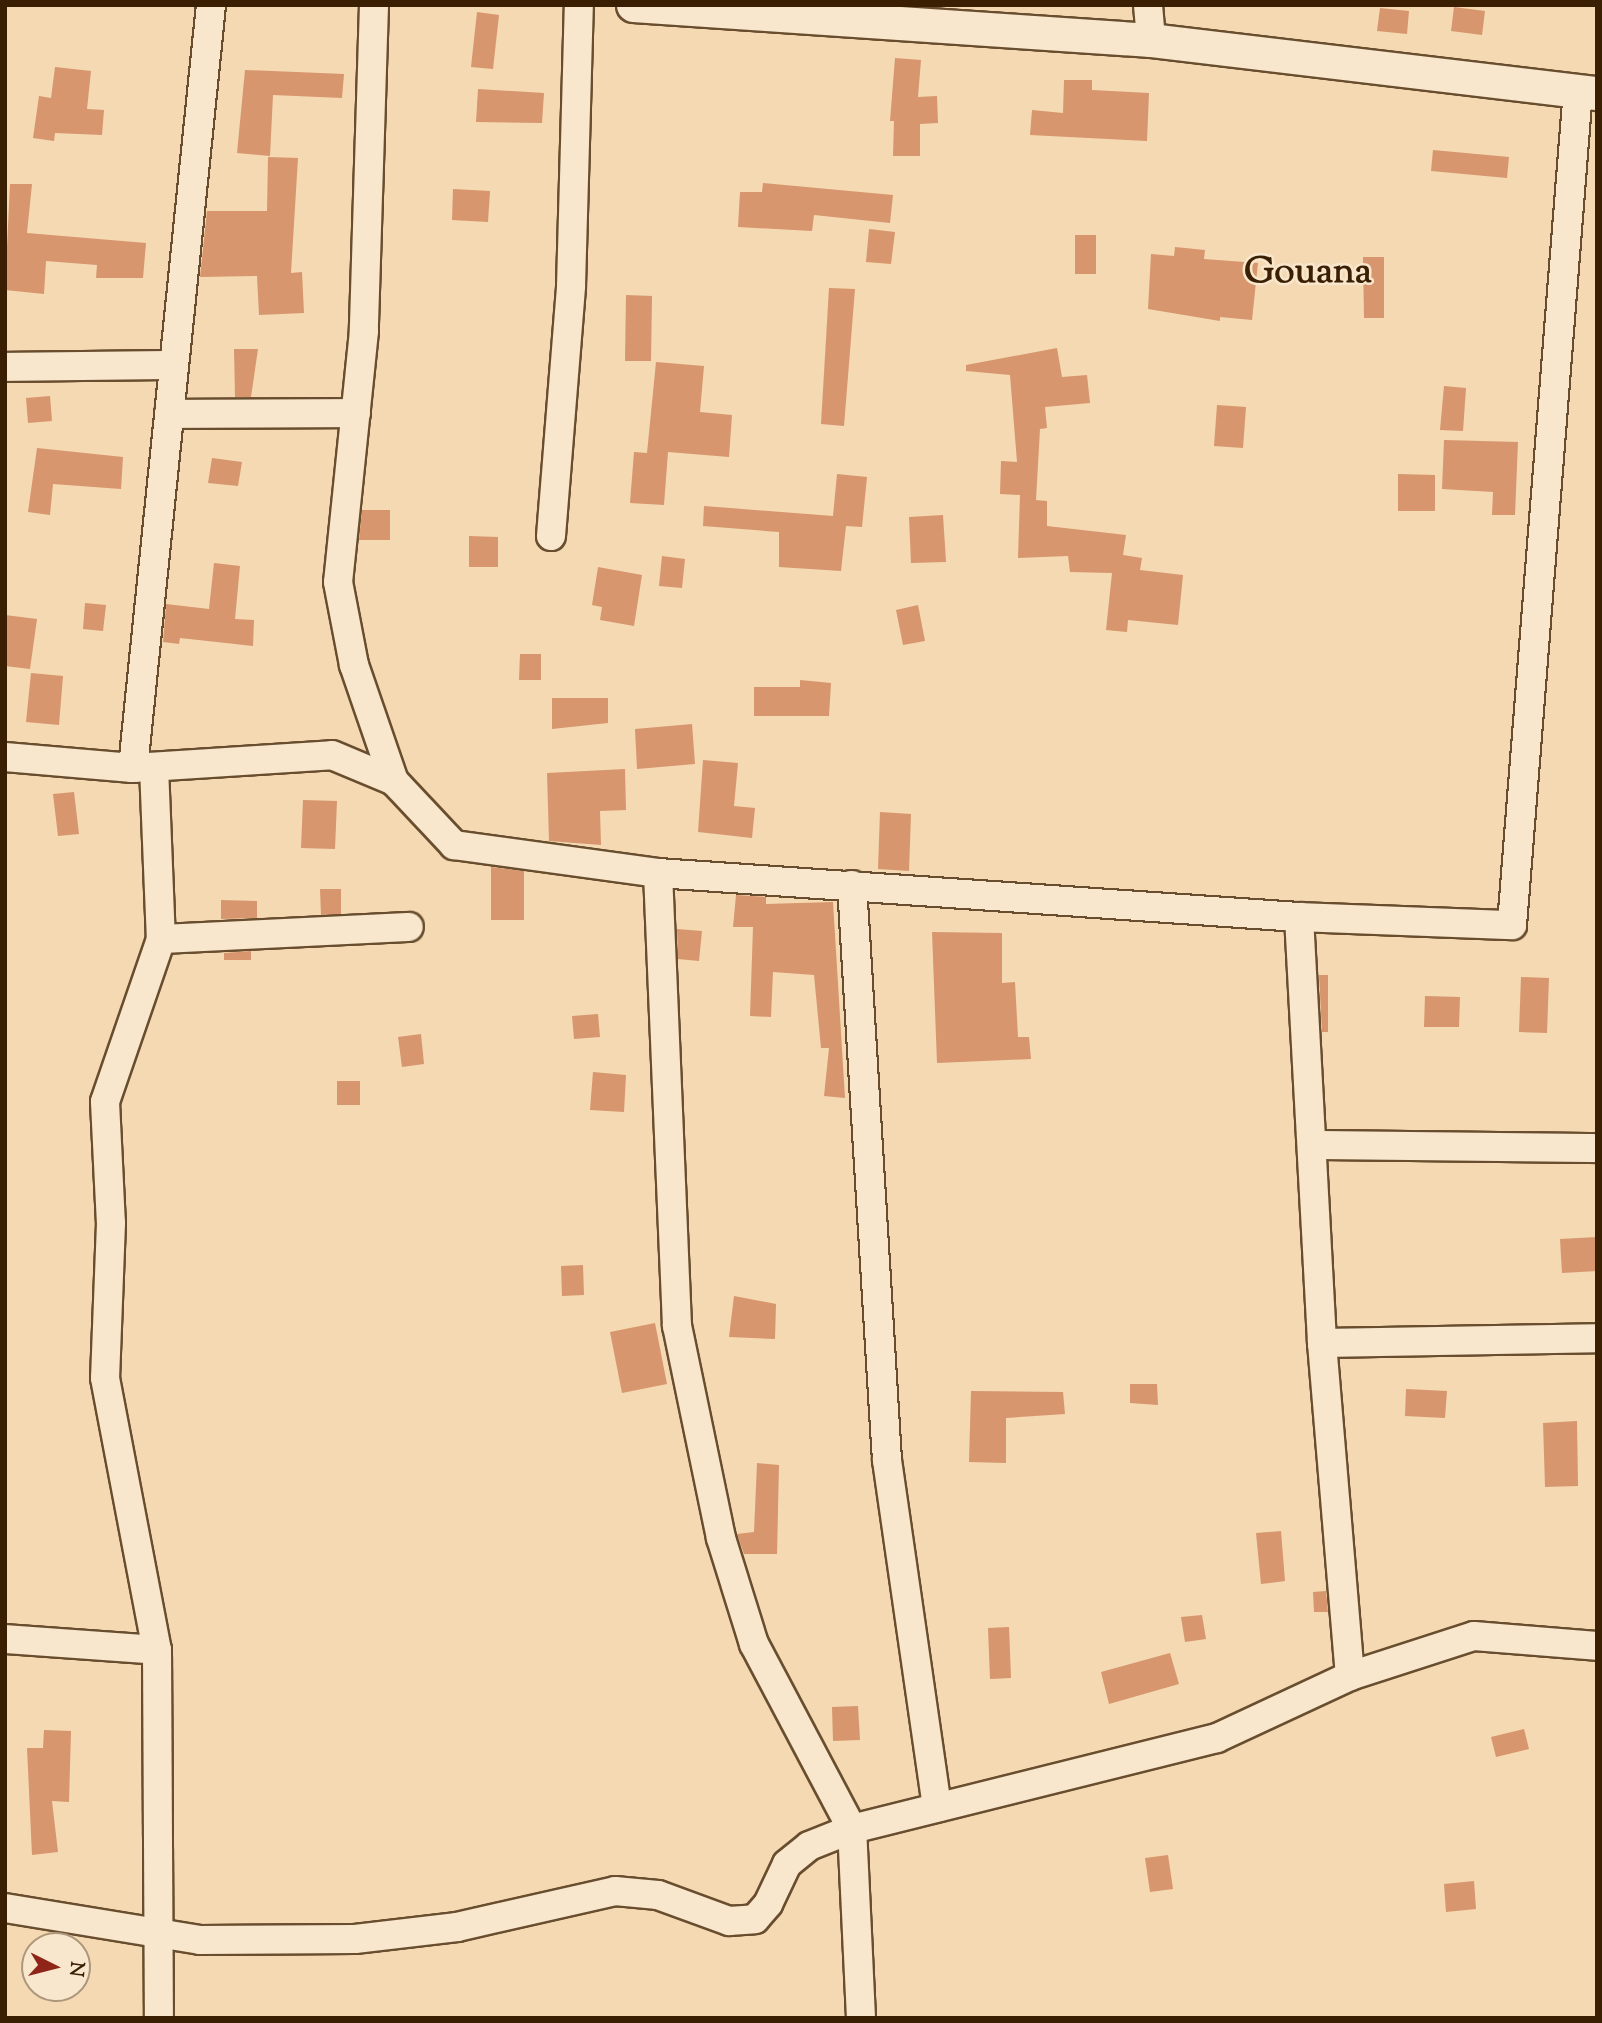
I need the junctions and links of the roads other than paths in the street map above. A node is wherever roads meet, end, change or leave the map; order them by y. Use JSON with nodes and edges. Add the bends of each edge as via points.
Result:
{"nodes":[{"id":1,"x":211,"y":5,"type":"edge"},
{"id":2,"x":374,"y":5,"type":"edge"},
{"id":3,"x":579,"y":5,"type":"edge"},
{"id":4,"x":633,"y":5,"type":"edge"},
{"id":5,"x":1148,"y":5,"type":"edge"},
{"id":6,"x":1151,"y":40,"type":"junction"},
{"id":7,"x":1587,"y":92,"type":"edge"},
{"id":8,"x":174,"y":365,"type":"junction"},
{"id":9,"x":5,"y":367,"type":"edge"},
{"id":10,"x":356,"y":413,"type":"junction"},
{"id":11,"x":169,"y":414,"type":"junction"},
{"id":12,"x":551,"y":536,"type":"dead end"},
{"id":13,"x":5,"y":757,"type":"edge"},
{"id":14,"x":144,"y":768,"type":"junction"},
{"id":15,"x":394,"y":781,"type":"junction"},
{"id":16,"x":658,"y":873,"type":"junction"},
{"id":17,"x":852,"y":886,"type":"junction"},
{"id":18,"x":1299,"y":917,"type":"junction"},
{"id":19,"x":409,"y":927,"type":"dead end"},
{"id":20,"x":161,"y":939,"type":"junction"},
{"id":21,"x":1312,"y":1145,"type":"junction"},
{"id":22,"x":1597,"y":1148,"type":"edge"},
{"id":23,"x":1597,"y":1338,"type":"edge"},
{"id":24,"x":1322,"y":1343,"type":"junction"},
{"id":25,"x":5,"y":1639,"type":"edge"},
{"id":26,"x":1597,"y":1646,"type":"edge"},
{"id":27,"x":157,"y":1650,"type":"junction"},
{"id":28,"x":1350,"y":1676,"type":"junction"},
{"id":29,"x":937,"y":1807,"type":"junction"},
{"id":30,"x":852,"y":1829,"type":"junction"},
{"id":31,"x":5,"y":1908,"type":"edge"},
{"id":32,"x":160,"y":1934,"type":"junction"},
{"id":33,"x":159,"y":2018,"type":"edge"},
{"id":34,"x":860,"y":2018,"type":"edge"}],
"edges":[{"from":1,"to":8,"type":"street"},
{"from":2,"to":10,"type":"street","via":[[364,331]]},
{"from":3,"to":12,"type":"street","via":[[571,286]]},
{"from":4,"to":6,"type":"street"},
{"from":5,"to":6,"type":"street"},
{"from":6,"to":7,"type":"street"},
{"from":7,"to":18,"type":"street","via":[[1513,925]]},
{"from":8,"to":9,"type":"street"},
{"from":8,"to":11,"type":"street"},
{"from":10,"to":11,"type":"street"},
{"from":10,"to":15,"type":"street","via":[[338,582],[354,665]]},
{"from":11,"to":14,"type":"street"},
{"from":13,"to":14,"type":"street"},
{"from":14,"to":15,"type":"street","via":[[332,755]]},
{"from":14,"to":20,"type":"street"},
{"from":15,"to":16,"type":"street","via":[[454,845]]},
{"from":16,"to":17,"type":"street"},
{"from":16,"to":30,"type":"street","via":[[677,1326],[721,1538],[754,1644]]},
{"from":17,"to":18,"type":"street"},
{"from":17,"to":29,"type":"street","via":[[887,1460]]},
{"from":18,"to":21,"type":"street"},
{"from":19,"to":20,"type":"street"},
{"from":20,"to":27,"type":"street","via":[[105,1102],[111,1223],[105,1378]]},
{"from":21,"to":22,"type":"street"},
{"from":21,"to":24,"type":"street"},
{"from":23,"to":24,"type":"street"},
{"from":24,"to":28,"type":"street"},
{"from":25,"to":27,"type":"street"},
{"from":26,"to":28,"type":"street","via":[[1474,1636]]},
{"from":27,"to":32,"type":"street"},
{"from":28,"to":29,"type":"street","via":[[1217,1738]]},
{"from":29,"to":30,"type":"street"},
{"from":30,"to":32,"type":"street","via":[[809,1846],[787,1864],[768,1904],[755,1919],[729,1922],[658,1895],[615,1891],[457,1927],[355,1939],[200,1940]]},
{"from":30,"to":34,"type":"street"},
{"from":31,"to":32,"type":"street"},
{"from":32,"to":33,"type":"street"}]}
